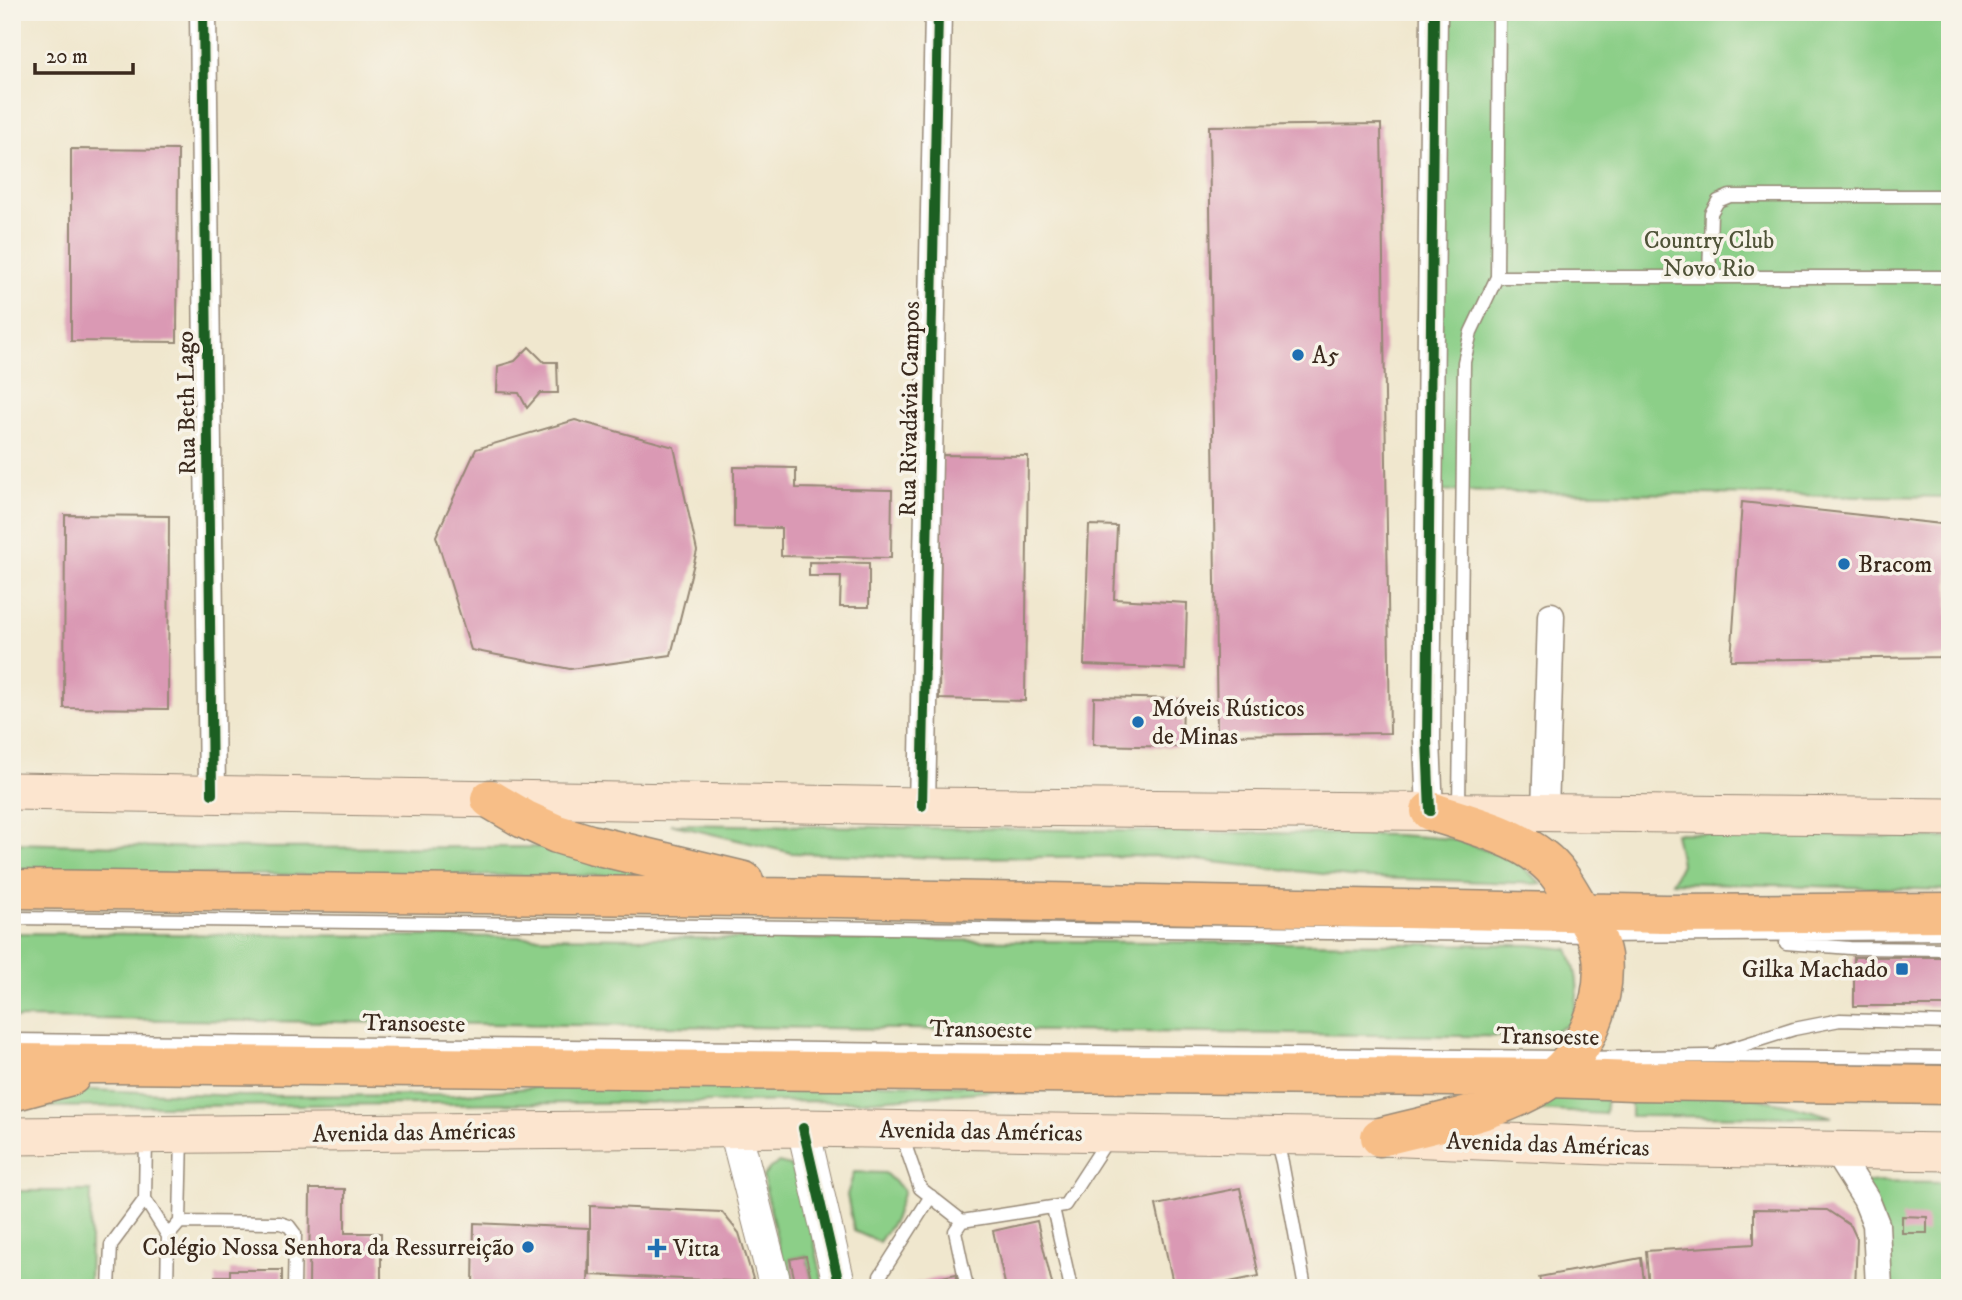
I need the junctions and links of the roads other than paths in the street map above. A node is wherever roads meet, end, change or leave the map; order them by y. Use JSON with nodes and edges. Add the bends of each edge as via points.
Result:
{"nodes":[{"id":1,"x":203,"y":12,"type":"edge"},
{"id":2,"x":938,"y":12,"type":"edge"},
{"id":3,"x":1434,"y":12,"type":"edge"},
{"id":4,"x":1499,"y":12,"type":"edge"},
{"id":5,"x":1950,"y":196,"type":"edge"},
{"id":6,"x":1497,"y":276,"type":"junction"},
{"id":7,"x":1709,"y":276,"type":"junction"},
{"id":8,"x":1950,"y":277,"type":"edge"},
{"id":9,"x":1551,"y":616,"type":"dead end"},
{"id":10,"x":12,"y":791,"type":"edge"},
{"id":11,"x":212,"y":794,"type":"junction"},
{"id":12,"x":490,"y":799,"type":"junction"},
{"id":13,"x":922,"y":806,"type":"junction"},
{"id":14,"x":1444,"y":811,"type":"junction"},
{"id":15,"x":1545,"y":812,"type":"junction"},
{"id":16,"x":1950,"y":817,"type":"edge"},
{"id":17,"x":12,"y":889,"type":"edge"},
{"id":18,"x":836,"y":898,"type":"junction"},
{"id":19,"x":1950,"y":912,"type":"edge"},
{"id":20,"x":12,"y":918,"type":"edge"},
{"id":21,"x":1589,"y":923,"type":"junction"},
{"id":22,"x":1950,"y":933,"type":"edge"},
{"id":23,"x":1708,"y":937,"type":"junction"},
{"id":24,"x":1950,"y":949,"type":"edge"},
{"id":25,"x":1950,"y":1023,"type":"edge"},
{"id":26,"x":12,"y":1040,"type":"edge"},
{"id":27,"x":1707,"y":1056,"type":"junction"},
{"id":28,"x":1950,"y":1058,"type":"edge"},
{"id":29,"x":12,"y":1063,"type":"edge"},
{"id":30,"x":101,"y":1064,"type":"junction"},
{"id":31,"x":1561,"y":1068,"type":"junction"},
{"id":32,"x":1950,"y":1086,"type":"edge"},
{"id":33,"x":12,"y":1092,"type":"edge"},
{"id":34,"x":803,"y":1128,"type":"junction"},
{"id":35,"x":735,"y":1129,"type":"junction"},
{"id":36,"x":900,"y":1129,"type":"junction"},
{"id":37,"x":1112,"y":1133,"type":"junction"},
{"id":38,"x":146,"y":1134,"type":"junction"},
{"id":39,"x":182,"y":1134,"type":"junction"},
{"id":40,"x":1275,"y":1135,"type":"junction"},
{"id":41,"x":12,"y":1136,"type":"edge"},
{"id":42,"x":1380,"y":1137,"type":"junction"},
{"id":43,"x":1835,"y":1150,"type":"junction"},
{"id":44,"x":1950,"y":1152,"type":"edge"},
{"id":45,"x":931,"y":1196,"type":"junction"},
{"id":46,"x":145,"y":1199,"type":"junction"},
{"id":47,"x":1053,"y":1208,"type":"junction"},
{"id":48,"x":962,"y":1221,"type":"junction"},
{"id":49,"x":180,"y":1222,"type":"junction"},
{"id":50,"x":168,"y":1236,"type":"junction"},
{"id":51,"x":109,"y":1288,"type":"edge"},
{"id":52,"x":167,"y":1288,"type":"edge"},
{"id":53,"x":294,"y":1288,"type":"edge"},
{"id":54,"x":776,"y":1288,"type":"edge"},
{"id":55,"x":840,"y":1288,"type":"edge"},
{"id":56,"x":879,"y":1288,"type":"edge"},
{"id":57,"x":967,"y":1288,"type":"edge"},
{"id":58,"x":1071,"y":1288,"type":"edge"},
{"id":59,"x":1305,"y":1288,"type":"edge"},
{"id":60,"x":1879,"y":1288,"type":"edge"}],
"edges":[{"from":1,"to":11,"type":"street","name":"Rua Beth Lago"},
{"from":2,"to":13,"type":"street","name":"Rua Rivadávia Campos"},
{"from":3,"to":14,"type":"street","via":[[1427,740]]},
{"from":4,"to":6,"type":"lane"},
{"from":5,"to":7,"type":"lane","via":[[1730,196],[1718,201],[1711,213]]},
{"from":6,"to":7,"type":"lane"},
{"from":6,"to":14,"type":"lane","via":[[1471,332],[1464,362],[1458,757]]},
{"from":7,"to":8,"type":"lane"},
{"from":9,"to":15,"type":"street"},
{"from":10,"to":11,"type":"main road"},
{"from":11,"to":12,"type":"main road"},
{"from":12,"to":13,"type":"main road"},
{"from":12,"to":18,"type":"highway","via":[[557,834],[590,844],[724,877]]},
{"from":13,"to":14,"type":"main road"},
{"from":14,"to":15,"type":"main road"},
{"from":14,"to":21,"type":"highway","via":[[1542,858],[1562,879]]},
{"from":15,"to":16,"type":"main road"},
{"from":17,"to":18,"type":"highway"},
{"from":18,"to":21,"type":"highway"},
{"from":19,"to":21,"type":"highway","via":[[1666,914]]},
{"from":20,"to":21,"type":"lane"},
{"from":21,"to":23,"type":"lane"},
{"from":21,"to":31,"type":"highway","via":[[1602,957],[1597,1008],[1589,1030]]},
{"from":22,"to":23,"type":"lane"},
{"from":23,"to":24,"type":"lane","via":[[1850,948]]},
{"from":25,"to":27,"type":"lane","via":[[1840,1020]]},
{"from":26,"to":31,"type":"lane","name":"Transoeste"},
{"from":27,"to":28,"type":"lane","name":"Transoeste"},
{"from":27,"to":31,"type":"lane","name":"Transoeste"},
{"from":29,"to":30,"type":"highway"},
{"from":30,"to":31,"type":"highway"},
{"from":30,"to":33,"type":"highway","via":[[65,1079]]},
{"from":31,"to":32,"type":"highway","via":[[1633,1081]]},
{"from":31,"to":42,"type":"highway","via":[[1509,1102]]},
{"from":34,"to":35,"type":"main road","name":"Avenida das Américas"},
{"from":34,"to":36,"type":"main road","name":"Avenida das Américas"},
{"from":34,"to":55,"type":"street"},
{"from":35,"to":39,"type":"main road","name":"Avenida das Américas"},
{"from":35,"to":54,"type":"street"},
{"from":36,"to":37,"type":"main road","name":"Avenida das Américas"},
{"from":36,"to":45,"type":"lane","via":[[920,1188]]},
{"from":37,"to":40,"type":"main road","name":"Avenida das Américas"},
{"from":37,"to":47,"type":"lane","via":[[1065,1205]]},
{"from":38,"to":39,"type":"main road","name":"Avenida das Américas"},
{"from":38,"to":41,"type":"main road","name":"Avenida das Américas"},
{"from":38,"to":46,"type":"lane"},
{"from":39,"to":49,"type":"lane"},
{"from":40,"to":42,"type":"main road","name":"Avenida das Américas"},
{"from":40,"to":59,"type":"lane"},
{"from":42,"to":43,"type":"main road","name":"Avenida das Américas"},
{"from":43,"to":44,"type":"main road","name":"Avenida das Américas"},
{"from":43,"to":60,"type":"street","via":[[1876,1224]]},
{"from":45,"to":48,"type":"lane"},
{"from":45,"to":56,"type":"lane","via":[[880,1276]]},
{"from":46,"to":50,"type":"lane"},
{"from":46,"to":51,"type":"lane","via":[[111,1245]]},
{"from":47,"to":48,"type":"lane"},
{"from":47,"to":58,"type":"lane"},
{"from":48,"to":57,"type":"lane","via":[[955,1231]]},
{"from":49,"to":50,"type":"lane"},
{"from":49,"to":53,"type":"lane","via":[[289,1226],[295,1234]]},
{"from":50,"to":52,"type":"lane"}]}
